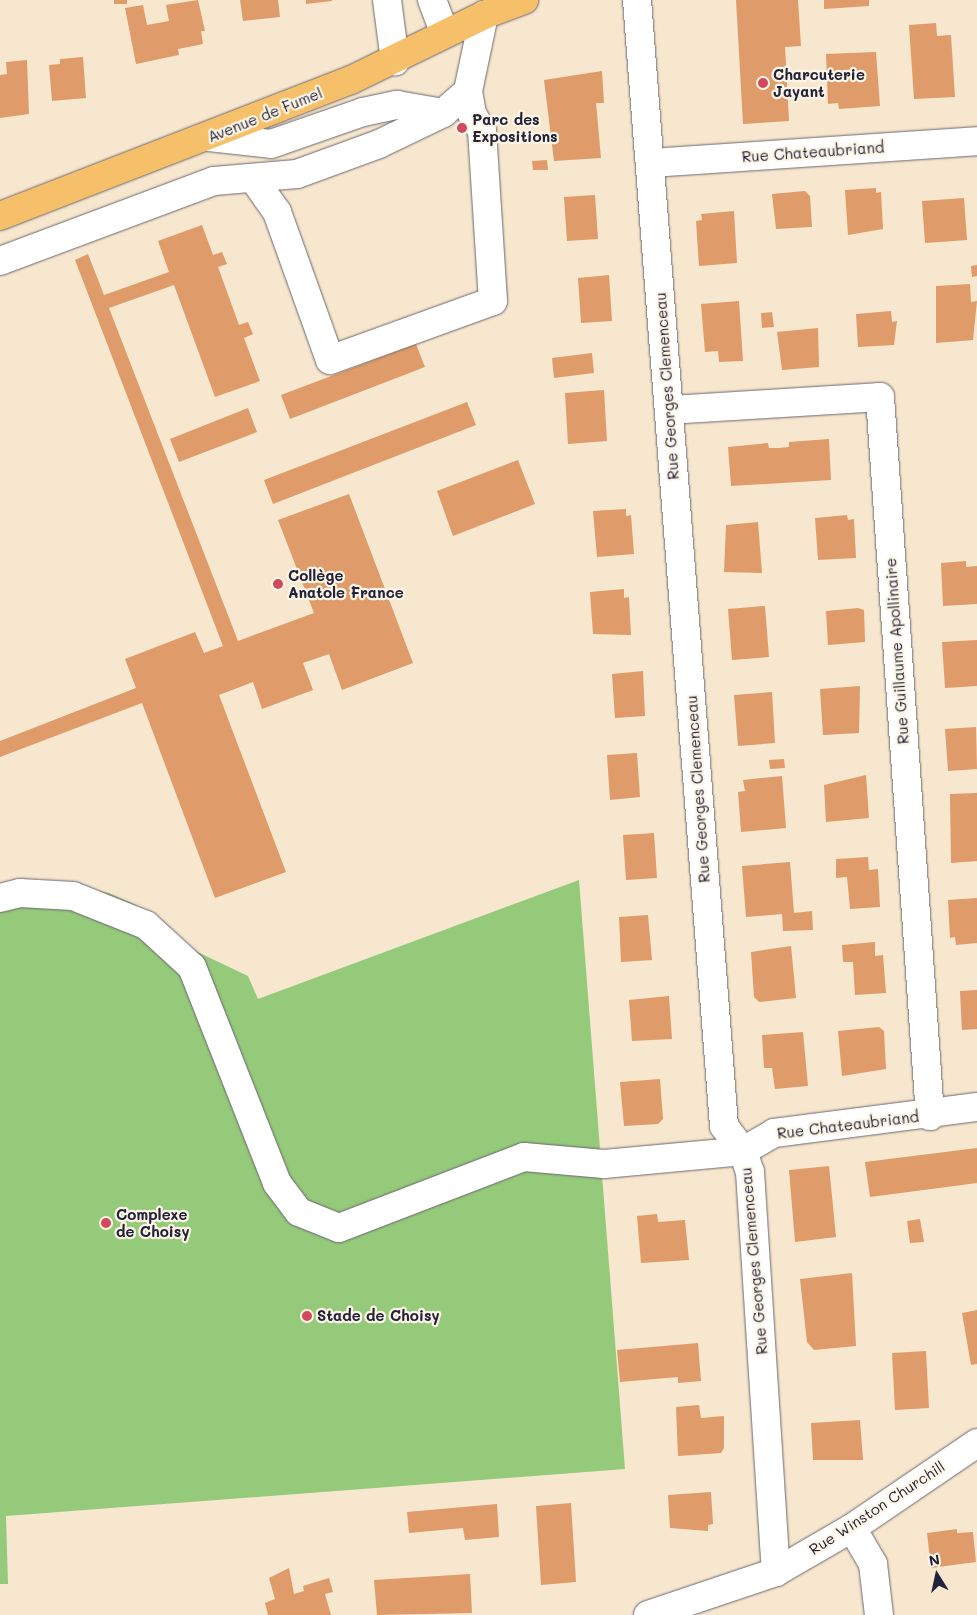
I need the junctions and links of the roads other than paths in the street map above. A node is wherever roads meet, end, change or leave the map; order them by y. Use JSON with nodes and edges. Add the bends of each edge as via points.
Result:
{"nodes":[{"id":1,"x":387,"y":0,"type":"edge"},
{"id":2,"x":432,"y":0,"type":"edge"},
{"id":3,"x":524,"y":0,"type":"edge"},
{"id":4,"x":637,"y":0,"type":"edge"},
{"id":5,"x":484,"y":15,"type":"junction"},
{"id":6,"x":445,"y":34,"type":"junction"},
{"id":7,"x":395,"y":61,"type":"junction"},
{"id":8,"x":468,"y":91,"type":"junction"},
{"id":9,"x":442,"y":113,"type":"junction"},
{"id":10,"x":209,"y":137,"type":"junction"},
{"id":11,"x":977,"y":141,"type":"edge"},
{"id":12,"x":650,"y":163,"type":"junction"},
{"id":13,"x":253,"y":178,"type":"junction"},
{"id":14,"x":0,"y":216,"type":"edge"},
{"id":15,"x":0,"y":261,"type":"edge"},
{"id":16,"x":669,"y":410,"type":"junction"},
{"id":17,"x":0,"y":898,"type":"edge"},
{"id":18,"x":977,"y":1107,"type":"edge"},
{"id":19,"x":930,"y":1116,"type":"junction"},
{"id":20,"x":743,"y":1151,"type":"junction"},
{"id":21,"x":977,"y":1443,"type":"edge"},
{"id":22,"x":852,"y":1528,"type":"junction"},
{"id":23,"x":776,"y":1572,"type":"junction"},
{"id":24,"x":648,"y":1615,"type":"edge"},
{"id":25,"x":879,"y":1615,"type":"edge"}],
"edges":[{"from":1,"to":7,"type":"street"},
{"from":2,"to":6,"type":"street"},
{"from":3,"to":5,"type":"main road","name":"Avenue de Fumel"},
{"from":4,"to":12,"type":"street","name":"Rue Georges Clemenceau"},
{"from":5,"to":6,"type":"main road","name":"Avenue de Fumel"},
{"from":5,"to":8,"type":"street"},
{"from":6,"to":7,"type":"main road","name":"Avenue de Fumel"},
{"from":7,"to":10,"type":"main road","name":"Avenue de Fumel"},
{"from":8,"to":9,"type":"street"},
{"from":8,"to":13,"type":"street","via":[[472,114],[482,131],[493,301],[330,360],[277,212]]},
{"from":9,"to":10,"type":"street","via":[[396,105],[363,112],[271,144]]},
{"from":9,"to":13,"type":"street","via":[[380,144],[297,174]]},
{"from":10,"to":14,"type":"main road","name":"Avenue de Fumel"},
{"from":11,"to":12,"type":"street","name":"Rue Chateaubriand"},
{"from":12,"to":16,"type":"street","name":"Rue Georges Clemenceau"},
{"from":13,"to":15,"type":"street","via":[[214,181]]},
{"from":16,"to":19,"type":"street","name":"Rue Guillaume Apollinaire","via":[[880,397]]},
{"from":16,"to":20,"type":"street","name":"Rue Georges Clemenceau","via":[[724,1126]]},
{"from":17,"to":20,"type":"street","name":"Rue Chateaubriand","via":[[20,893],[73,896],[146,925],[192,967],[277,1183],[299,1212],[339,1228],[524,1157],[604,1164]]},
{"from":18,"to":19,"type":"street","name":"Rue Chateaubriand"},
{"from":19,"to":20,"type":"street","name":"Rue Chateaubriand","via":[[774,1133]]},
{"from":20,"to":23,"type":"street","name":"Rue Georges Clemenceau","via":[[750,1172]]},
{"from":21,"to":22,"type":"street","name":"Rue Winston Churchill"},
{"from":22,"to":23,"type":"street","name":"Rue Winston Churchill"},
{"from":22,"to":25,"type":"street","via":[[873,1564]]},
{"from":23,"to":24,"type":"street","name":"Rue Winston Churchill"}]}
